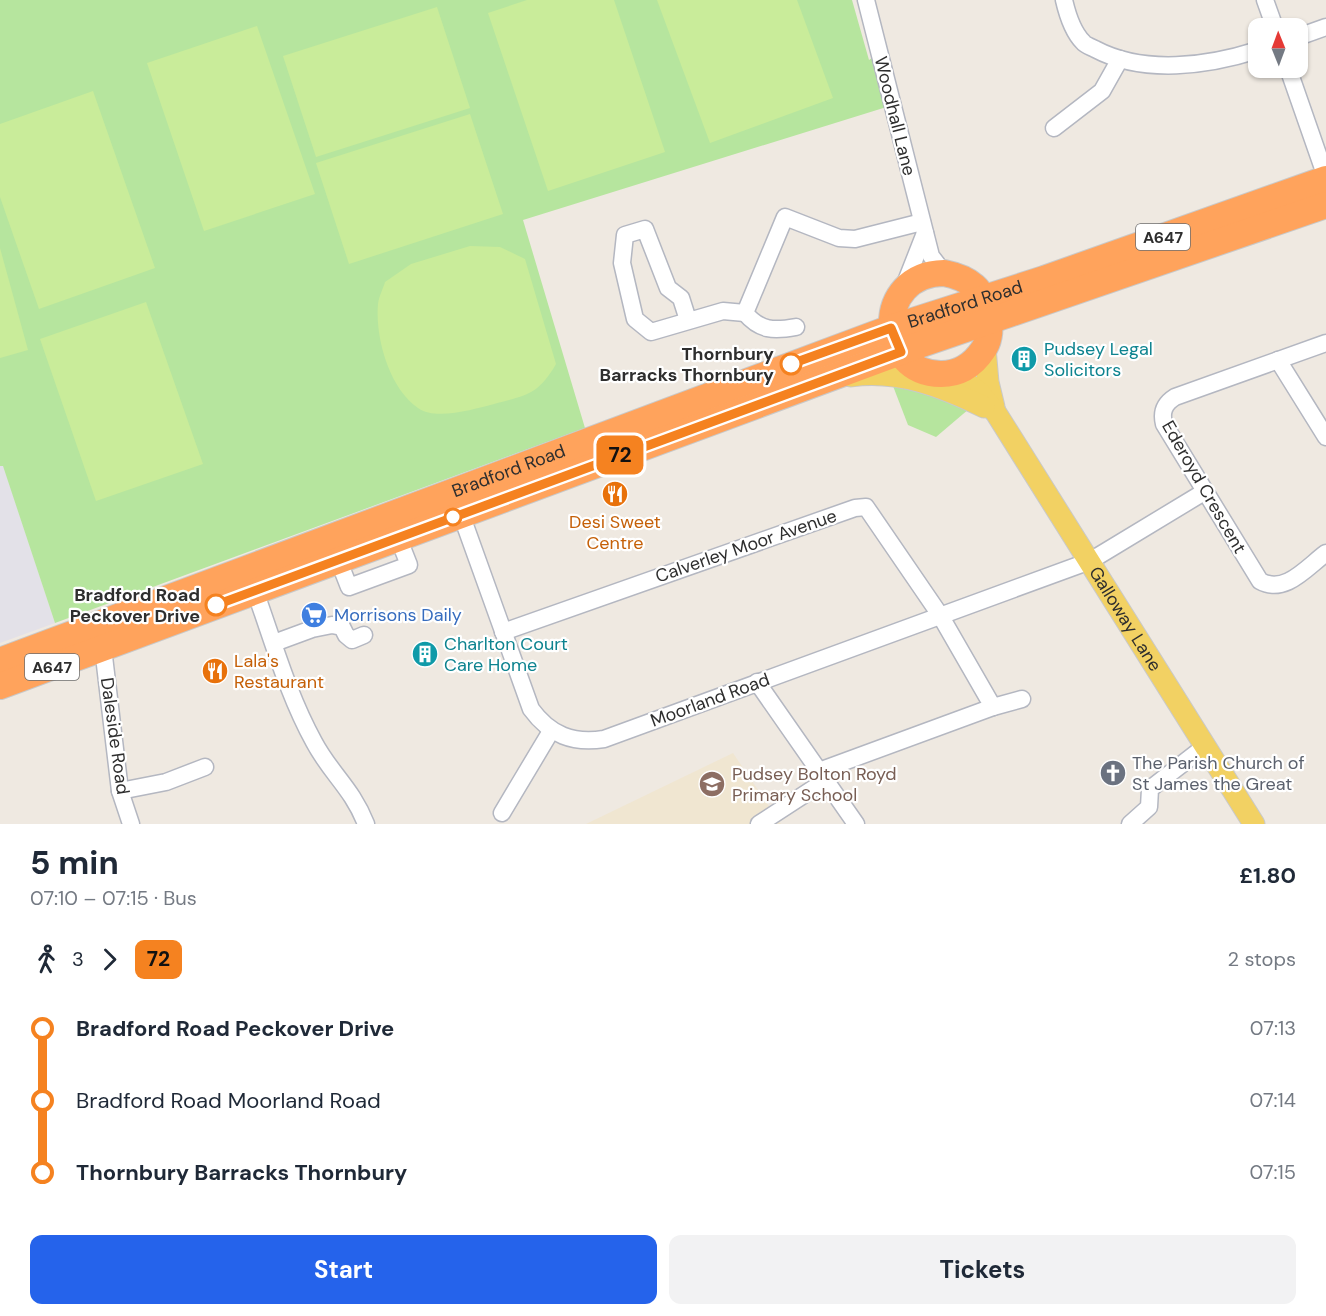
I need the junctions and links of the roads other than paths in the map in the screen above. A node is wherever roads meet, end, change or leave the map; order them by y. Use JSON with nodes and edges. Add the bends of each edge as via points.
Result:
{"nodes":[{"id":1,"x":866,"y":0,"type":"edge"},
{"id":2,"x":1064,"y":0,"type":"edge"},
{"id":3,"x":1266,"y":0,"type":"edge"},
{"id":4,"x":1272,"y":18,"type":"edge"},
{"id":5,"x":1326,"y":27,"type":"edge"},
{"id":6,"x":1308,"y":33,"type":"edge"},
{"id":7,"x":1248,"y":52,"type":"edge"},
{"id":8,"x":1120,"y":59,"type":"junction"},
{"id":9,"x":1291,"y":78,"type":"edge"},
{"id":10,"x":1054,"y":128,"type":"dead end"},
{"id":11,"x":1326,"y":178,"type":"edge"},
{"id":12,"x":1326,"y":206,"type":"edge"},
{"id":13,"x":923,"y":227,"type":"junction"},
{"id":14,"x":944,"y":273,"type":"junction"},
{"id":15,"x":901,"y":293,"type":"junction"},
{"id":16,"x":985,"y":310,"type":"junction"},
{"id":17,"x":745,"y":314,"type":"junction"},
{"id":18,"x":688,"y":320,"type":"junction"},
{"id":19,"x":796,"y":327,"type":"dead end"},
{"id":20,"x":891,"y":328,"type":"junction"},
{"id":21,"x":1326,"y":343,"type":"edge"},
{"id":22,"x":985,"y":348,"type":"junction"},
{"id":23,"x":901,"y":352,"type":"junction"},
{"id":24,"x":1278,"y":360,"type":"junction"},
{"id":25,"x":953,"y":372,"type":"junction"},
{"id":26,"x":823,"y":381,"type":"junction"},
{"id":27,"x":996,"y":413,"type":"junction"},
{"id":28,"x":1326,"y":437,"type":"edge"},
{"id":29,"x":1204,"y":492,"type":"junction"},
{"id":30,"x":461,"y":514,"type":"junction"},
{"id":31,"x":1326,"y":553,"type":"edge"},
{"id":32,"x":1090,"y":561,"type":"junction"},
{"id":33,"x":255,"y":591,"type":"junction"},
{"id":34,"x":940,"y":615,"type":"junction"},
{"id":35,"x":503,"y":632,"type":"junction"},
{"id":36,"x":364,"y":635,"type":"dead end"},
{"id":37,"x":274,"y":643,"type":"junction"},
{"id":38,"x":103,"y":648,"type":"junction"},
{"id":39,"x":0,"y":662,"type":"edge"},
{"id":40,"x":757,"y":682,"type":"junction"},
{"id":41,"x":0,"y":686,"type":"edge"},
{"id":42,"x":1022,"y":699,"type":"dead end"},
{"id":43,"x":993,"y":707,"type":"junction"},
{"id":44,"x":551,"y":730,"type":"junction"},
{"id":45,"x":1203,"y":747,"type":"junction"},
{"id":46,"x":205,"y":767,"type":"dead end"},
{"id":47,"x":822,"y":776,"type":"junction"},
{"id":48,"x":120,"y":791,"type":"junction"},
{"id":49,"x":502,"y":813,"type":"dead end"},
{"id":50,"x":1128,"y":818,"type":"edge"},
{"id":51,"x":131,"y":824,"type":"edge"},
{"id":52,"x":366,"y":824,"type":"edge"},
{"id":53,"x":759,"y":824,"type":"edge"},
{"id":54,"x":856,"y":824,"type":"edge"},
{"id":55,"x":1254,"y":824,"type":"edge"}],
"edges":[{"from":1,"to":13,"type":"street","name":"Woodhall Lane"},
{"from":2,"to":8,"type":"street","via":[[1083,43]]},
{"from":3,"to":4,"type":"street"},
{"from":5,"to":6,"type":"street"},
{"from":7,"to":8,"type":"street","via":[[1201,64],[1166,65]]},
{"from":8,"to":10,"type":"street","via":[[1102,91]]},
{"from":9,"to":11,"type":"street"},
{"from":11,"to":16,"type":"highway","name":"Bradford Road","number":"A647"},
{"from":12,"to":16,"type":"highway","name":"Bradford Road","number":"A647"},
{"from":13,"to":14,"type":"street","name":"Woodhall Lane","via":[[931,256]]},
{"from":13,"to":15,"type":"street"},
{"from":13,"to":17,"type":"street","via":[[855,239],[839,238],[786,217]]},
{"from":14,"to":15,"type":"highway","via":[[918,278]]},
{"from":14,"to":16,"type":"highway","via":[[974,286]]},
{"from":15,"to":20,"type":"highway","via":[[892,310]]},
{"from":16,"to":20,"type":"highway","name":"Bradford Road","number":"A647"},
{"from":16,"to":22,"type":"highway"},
{"from":16,"to":23,"type":"highway","name":"Bradford Road","number":"A647"},
{"from":17,"to":18,"type":"street","via":[[723,311]]},
{"from":17,"to":19,"type":"street","via":[[770,330]]},
{"from":18,"to":18,"type":"street","via":[[651,332],[635,319],[622,263],[625,235],[645,229],[668,288],[681,298]]},
{"from":20,"to":23,"type":"highway"},
{"from":20,"to":39,"type":"highway","name":"Bradford Road","number":"A647"},
{"from":21,"to":24,"type":"street","name":"Ederoyd Crescent"},
{"from":22,"to":25,"type":"highway","via":[[967,366]]},
{"from":22,"to":27,"type":"main road","name":"Galloway Lane"},
{"from":23,"to":25,"type":"highway","via":[[918,369],[935,374]]},
{"from":23,"to":26,"type":"highway","name":"Bradford Road","number":"A647"},
{"from":24,"to":28,"type":"street"},
{"from":24,"to":29,"type":"street","name":"Ederoyd Crescent","via":[[1175,397],[1166,404],[1164,424]]},
{"from":25,"to":27,"type":"main road","name":"Galloway Lane","via":[[979,392]]},
{"from":26,"to":27,"type":"main road","via":[[888,373],[954,392]]},
{"from":26,"to":30,"type":"highway","name":"Bradford Road","number":"A647"},
{"from":27,"to":32,"type":"main road","name":"Galloway Lane"},
{"from":29,"to":31,"type":"street","name":"Ederoyd Crescent","via":[[1260,581],[1272,586],[1289,582]]},
{"from":29,"to":32,"type":"street","name":"Moorland Road"},
{"from":30,"to":33,"type":"highway","name":"Bradford Road","number":"A647"},
{"from":30,"to":35,"type":"street","name":"Moorland Road"},
{"from":32,"to":34,"type":"street","name":"Moorland Road"},
{"from":32,"to":45,"type":"main road","name":"Galloway Lane"},
{"from":33,"to":37,"type":"street"},
{"from":33,"to":38,"type":"highway","name":"Bradford Road","number":"A647"},
{"from":34,"to":35,"type":"street","name":"Calverley Moor Avenue","via":[[870,510],[860,507]]},
{"from":34,"to":40,"type":"street","name":"Moorland Road"},
{"from":34,"to":43,"type":"street","name":"Calverley Moor Avenue"},
{"from":35,"to":44,"type":"street","name":"Moorland Road","via":[[531,709]]},
{"from":36,"to":37,"type":"street","via":[[352,640],[342,627],[332,625]]},
{"from":37,"to":52,"type":"street","via":[[315,743],[349,789]]},
{"from":38,"to":41,"type":"highway","name":"Bradford Road","number":"A647"},
{"from":38,"to":48,"type":"street","name":"Daleside Road"},
{"from":40,"to":44,"type":"street","name":"Moorland Road","via":[[604,739],[574,740]]},
{"from":40,"to":47,"type":"street"},
{"from":42,"to":43,"type":"street"},
{"from":43,"to":47,"type":"street"},
{"from":44,"to":49,"type":"street"},
{"from":45,"to":50,"type":"street","via":[[1150,789],[1149,807]]},
{"from":45,"to":55,"type":"main road","name":"Galloway Lane"},
{"from":46,"to":48,"type":"street","via":[[166,782]]},
{"from":47,"to":53,"type":"street"},
{"from":47,"to":54,"type":"street"},
{"from":48,"to":51,"type":"street","name":"Daleside Road"}]}
